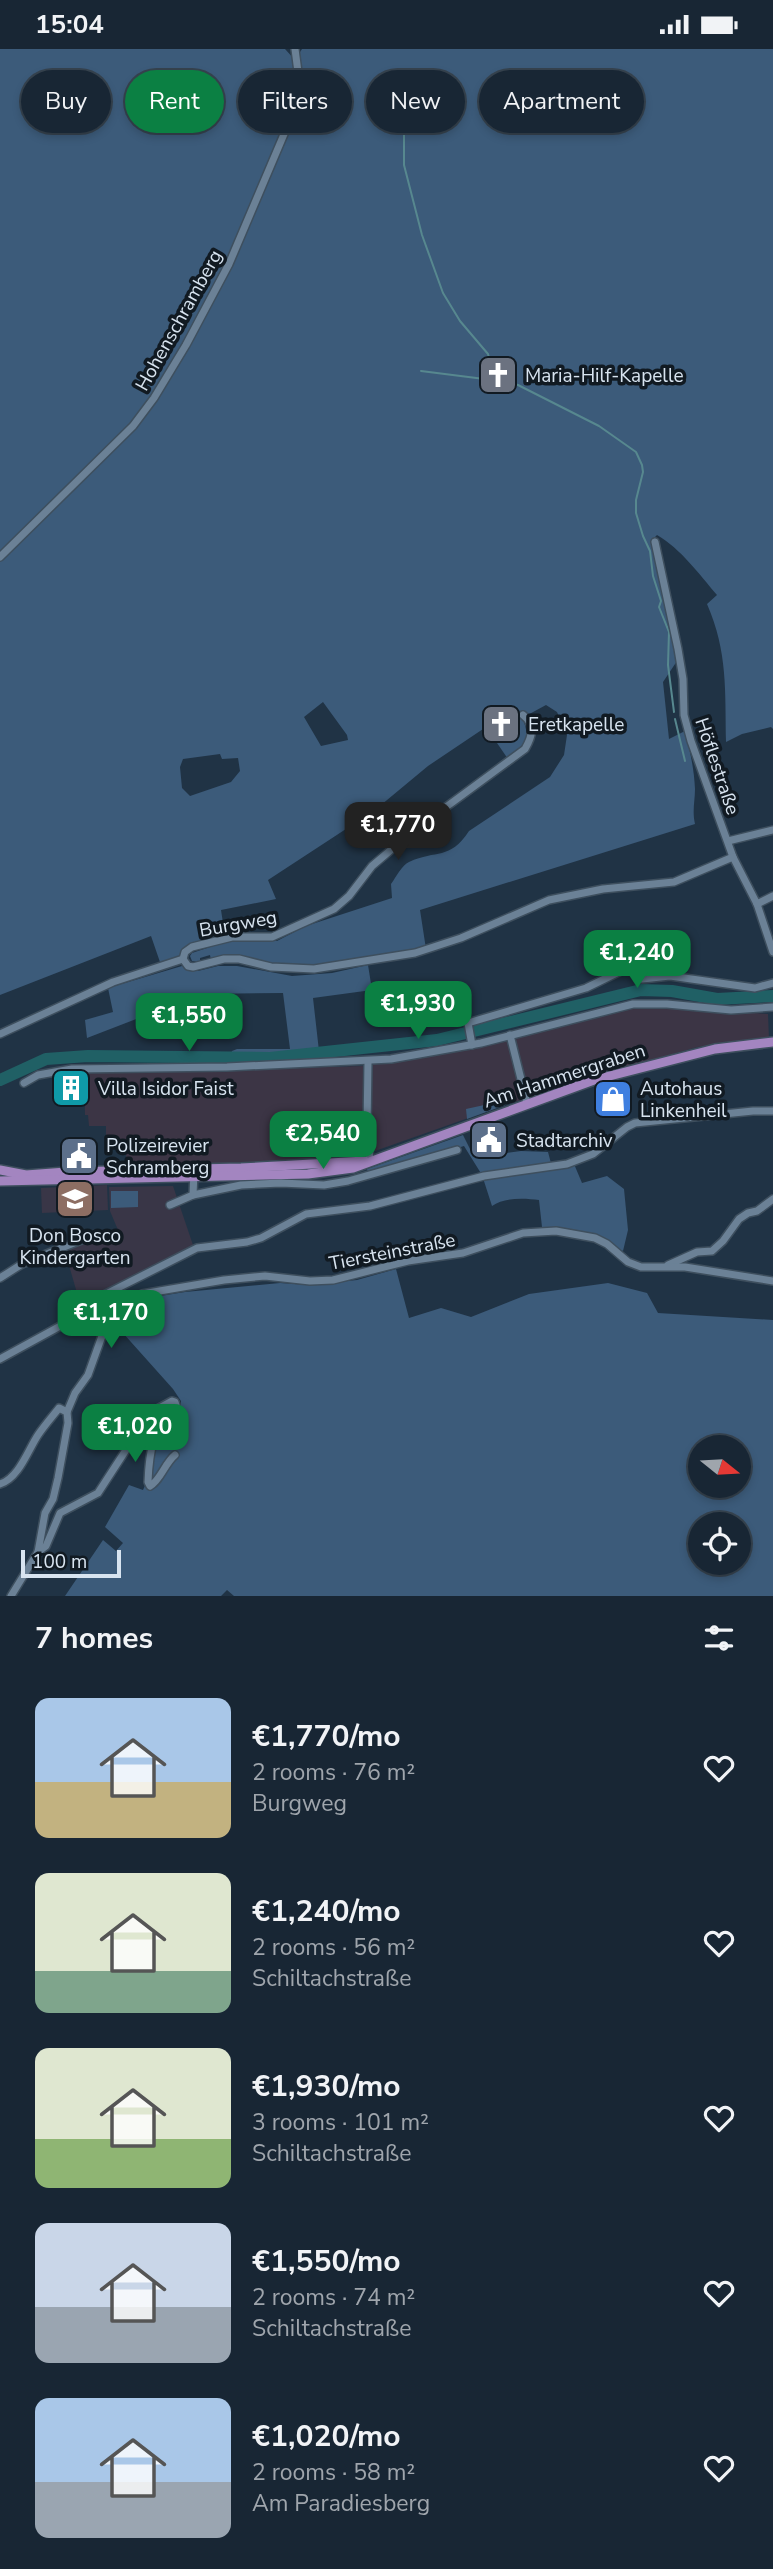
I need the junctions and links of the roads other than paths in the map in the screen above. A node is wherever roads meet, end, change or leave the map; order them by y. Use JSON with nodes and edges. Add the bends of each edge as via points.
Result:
{"nodes":[{"id":1,"x":295,"y":49,"type":"edge"},
{"id":2,"x":655,"y":542,"type":"dead end"},
{"id":3,"x":0,"y":557,"type":"edge"},
{"id":4,"x":523,"y":715,"type":"dead end"},
{"id":5,"x":773,"y":830,"type":"edge"},
{"id":6,"x":728,"y":841,"type":"junction"},
{"id":7,"x":733,"y":857,"type":"junction"},
{"id":8,"x":773,"y":896,"type":"edge"},
{"id":9,"x":757,"y":904,"type":"junction"},
{"id":10,"x":773,"y":951,"type":"edge"},
{"id":11,"x":183,"y":959,"type":"junction"},
{"id":12,"x":626,"y":968,"type":"dead end"},
{"id":13,"x":642,"y":979,"type":"dead end"},
{"id":14,"x":773,"y":983,"type":"edge"},
{"id":15,"x":773,"y":1007,"type":"edge"},
{"id":16,"x":0,"y":1034,"type":"edge"},
{"id":17,"x":510,"y":1035,"type":"junction"},
{"id":18,"x":471,"y":1042,"type":"junction"},
{"id":19,"x":773,"y":1042,"type":"edge"},
{"id":20,"x":368,"y":1062,"type":"junction"},
{"id":21,"x":24,"y":1083,"type":"dead end"},
{"id":22,"x":527,"y":1103,"type":"junction"},
{"id":23,"x":773,"y":1111,"type":"edge"},
{"id":24,"x":457,"y":1150,"type":"dead end"},
{"id":25,"x":370,"y":1161,"type":"junction"},
{"id":26,"x":0,"y":1170,"type":"edge"},
{"id":27,"x":194,"y":1173,"type":"junction"},
{"id":28,"x":0,"y":1181,"type":"edge"},
{"id":29,"x":193,"y":1195,"type":"junction"},
{"id":30,"x":773,"y":1199,"type":"edge"},
{"id":31,"x":170,"y":1205,"type":"dead end"},
{"id":32,"x":96,"y":1234,"type":"dead end"},
{"id":33,"x":667,"y":1266,"type":"junction"},
{"id":34,"x":0,"y":1278,"type":"edge"},
{"id":35,"x":773,"y":1281,"type":"edge"},
{"id":36,"x":116,"y":1305,"type":"junction"},
{"id":37,"x":84,"y":1313,"type":"junction"},
{"id":38,"x":0,"y":1359,"type":"edge"},
{"id":39,"x":63,"y":1410,"type":"junction"},
{"id":40,"x":175,"y":1455,"type":"dead end"},
{"id":41,"x":0,"y":1484,"type":"edge"},
{"id":42,"x":38,"y":1552,"type":"junction"},
{"id":43,"x":11,"y":1596,"type":"edge"}],
"edges":[{"from":1,"to":3,"type":"street","name":"Hohenschramberg","via":[[298,72],[290,120],[229,264],[186,345],[133,426]]},
{"from":2,"to":6,"type":"street","name":"Höflestraße","via":[[678,649],[684,715]]},
{"from":4,"to":11,"type":"street","name":"Burgweg","via":[[532,730],[525,749],[404,838],[372,866],[342,904],[271,937],[232,937],[192,947]]},
{"from":5,"to":6,"type":"street"},
{"from":6,"to":7,"type":"street","name":"Höflestraße"},
{"from":7,"to":9,"type":"street","name":"Höflestraße"},
{"from":7,"to":11,"type":"street","via":[[674,882],[549,900],[461,938],[402,955],[314,969],[231,959],[193,967]]},
{"from":8,"to":9,"type":"street"},
{"from":9,"to":10,"type":"street","name":"Höflestraße"},
{"from":11,"to":16,"type":"street","name":"Burgweg","via":[[113,982]]},
{"from":12,"to":18,"type":"street","via":[[586,988],[468,1023]]},
{"from":13,"to":14,"type":"street","via":[[670,976],[755,988]]},
{"from":15,"to":17,"type":"street","via":[[731,1010],[633,1004]]},
{"from":17,"to":18,"type":"street"},
{"from":17,"to":22,"type":"street"},
{"from":18,"to":20,"type":"street"},
{"from":19,"to":22,"type":"main road","name":"Am Hammergraben","via":[[678,1057]]},
{"from":20,"to":21,"type":"street","via":[[72,1069],[38,1075]]},
{"from":20,"to":25,"type":"street"},
{"from":22,"to":25,"type":"main road","name":"Am Hammergraben"},
{"from":23,"to":37,"type":"street","via":[[635,1123],[593,1154],[567,1164],[484,1176],[370,1206],[306,1215],[247,1243],[197,1248],[100,1297]]},
{"from":24,"to":29,"type":"street","via":[[348,1181],[241,1185]]},
{"from":25,"to":27,"type":"main road","name":"Am Hammergraben"},
{"from":26,"to":27,"type":"main road","via":[[26,1175]]},
{"from":27,"to":28,"type":"main road"},
{"from":27,"to":29,"type":"street"},
{"from":29,"to":31,"type":"street"},
{"from":30,"to":33,"type":"street","name":"Tiersteinstraße","via":[[739,1219],[712,1251],[697,1252]]},
{"from":32,"to":34,"type":"street","via":[[22,1264]]},
{"from":33,"to":35,"type":"street","name":"Tiersteinstraße"},
{"from":33,"to":36,"type":"street","name":"Tiersteinstraße","via":[[641,1267],[595,1238],[547,1231],[332,1280],[265,1276],[224,1280],[142,1294]]},
{"from":36,"to":37,"type":"street","name":"Tiersteinstraße"},
{"from":36,"to":39,"type":"street","via":[[117,1313],[102,1336],[88,1375]]},
{"from":37,"to":38,"type":"street","name":"Tiersteinstraße"},
{"from":39,"to":41,"type":"street","via":[[38,1434],[14,1475]]},
{"from":39,"to":42,"type":"street","via":[[68,1423]]},
{"from":40,"to":42,"type":"street","via":[[150,1486],[153,1442],[159,1425],[176,1405],[172,1401],[150,1413],[98,1493],[60,1513],[46,1546]]},
{"from":42,"to":43,"type":"street"}]}
